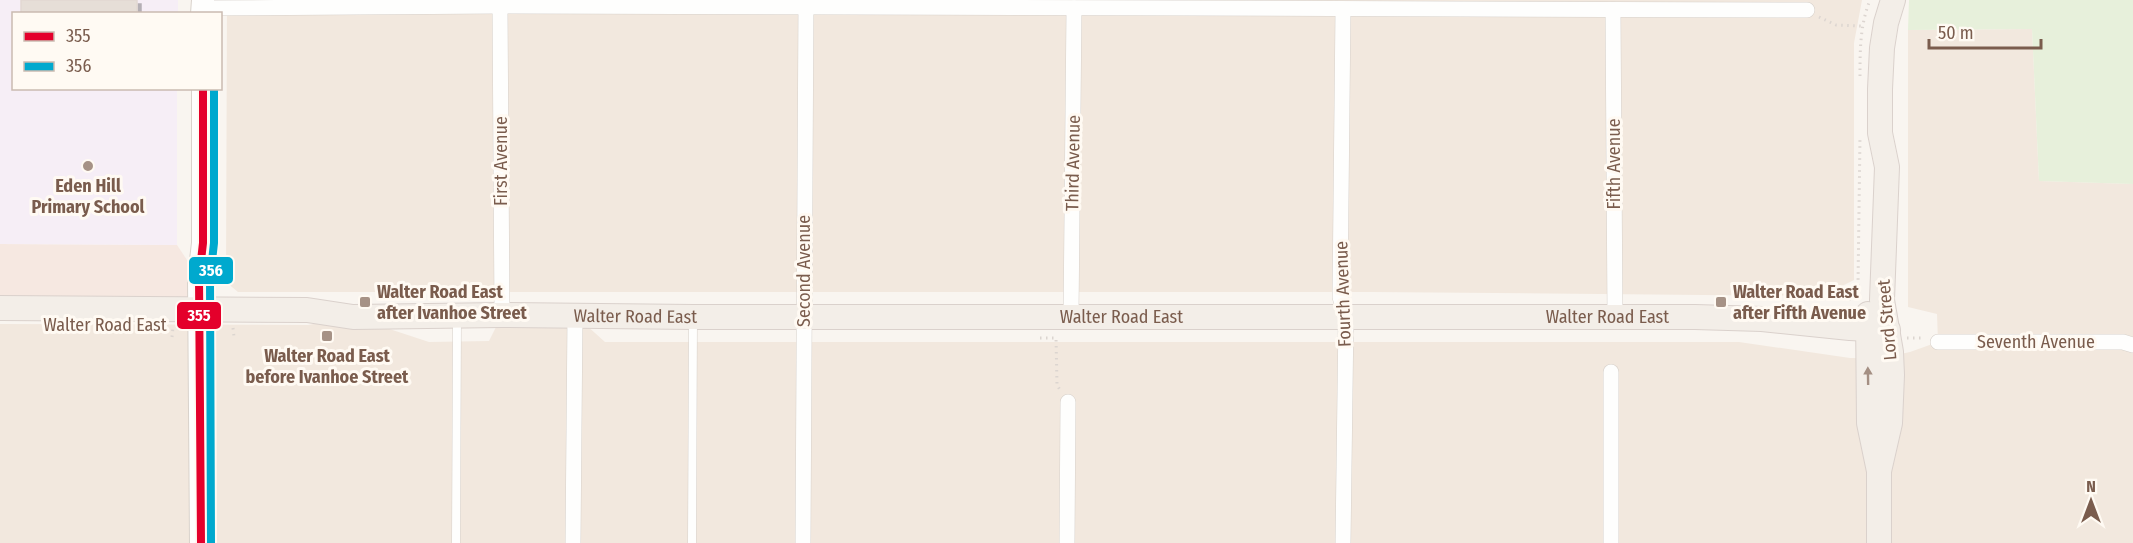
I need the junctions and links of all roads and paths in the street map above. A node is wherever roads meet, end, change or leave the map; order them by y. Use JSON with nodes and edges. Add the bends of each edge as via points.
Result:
{"nodes":[{"id":1,"x":1870,"y":0,"type":"edge"},
{"id":2,"x":1893,"y":0,"type":"edge"},
{"id":3,"x":806,"y":4,"type":"edge"},
{"id":4,"x":1023,"y":4,"type":"edge"},
{"id":5,"x":500,"y":6,"type":"junction"},
{"id":6,"x":203,"y":7,"type":"edge"},
{"id":7,"x":1074,"y":8,"type":"junction"},
{"id":8,"x":1343,"y":9,"type":"junction"},
{"id":9,"x":1613,"y":10,"type":"junction"},
{"id":10,"x":1807,"y":10,"type":"joint"},
{"id":11,"x":1862,"y":26,"type":"junction"},
{"id":12,"x":1860,"y":78,"type":"dead end"},
{"id":13,"x":202,"y":90,"type":"edge"},
{"id":14,"x":1870,"y":133,"type":"junction"},
{"id":15,"x":1849,"y":300,"type":"dead end"},
{"id":16,"x":0,"y":308,"type":"edge"},
{"id":17,"x":502,"y":315,"type":"junction"},
{"id":18,"x":575,"y":315,"type":"junction"},
{"id":19,"x":457,"y":317,"type":"junction"},
{"id":20,"x":693,"y":317,"type":"junction"},
{"id":21,"x":803,"y":317,"type":"junction"},
{"id":22,"x":1346,"y":317,"type":"junction"},
{"id":23,"x":200,"y":318,"type":"junction"},
{"id":24,"x":1071,"y":318,"type":"junction"},
{"id":25,"x":1615,"y":318,"type":"junction"},
{"id":26,"x":0,"y":324,"type":"edge"},
{"id":27,"x":1886,"y":332,"type":"junction"},
{"id":28,"x":1033,"y":338,"type":"dead end"},
{"id":29,"x":1938,"y":342,"type":"joint"},
{"id":30,"x":2133,"y":345,"type":"edge"},
{"id":31,"x":1611,"y":372,"type":"dead end"},
{"id":32,"x":1068,"y":402,"type":"joint"},
{"id":33,"x":201,"y":543,"type":"edge"},
{"id":34,"x":456,"y":543,"type":"edge"},
{"id":35,"x":573,"y":543,"type":"edge"},
{"id":36,"x":692,"y":543,"type":"edge"},
{"id":37,"x":802,"y":543,"type":"edge"},
{"id":38,"x":1067,"y":543,"type":"edge"},
{"id":39,"x":1342,"y":543,"type":"edge"},
{"id":40,"x":1611,"y":543,"type":"edge"},
{"id":41,"x":1879,"y":543,"type":"edge"}],
"edges":[{"from":1,"to":11,"type":"path"},
{"from":2,"to":14,"type":"main road","name":"Lord Street"},
{"from":3,"to":4,"type":"street"},
{"from":3,"to":5,"type":"street"},
{"from":3,"to":21,"type":"street","name":"Second Avenue"},
{"from":4,"to":7,"type":"street"},
{"from":5,"to":6,"type":"street"},
{"from":5,"to":17,"type":"street","name":"First Avenue"},
{"from":7,"to":8,"type":"street"},
{"from":7,"to":24,"type":"street","name":"Third Avenue"},
{"from":8,"to":9,"type":"street"},
{"from":8,"to":22,"type":"street","name":"Fourth Avenue","via":[[1340,297]]},
{"from":9,"to":10,"type":"street"},
{"from":9,"to":25,"type":"street","name":"Fifth Avenue"},
{"from":10,"to":11,"type":"path","via":[[1836,25]]},
{"from":11,"to":12,"type":"path"},
{"from":13,"to":23,"type":"street"},
{"from":14,"to":15,"type":"path","via":[[1857,293]]},
{"from":14,"to":27,"type":"main road","name":"Lord Street","via":[[1887,168],[1882,294]]},
{"from":16,"to":23,"type":"main road","name":"Walter Road East"},
{"from":17,"to":18,"type":"main road","name":"Walter Road East"},
{"from":17,"to":19,"type":"main road","name":"Walter Road East"},
{"from":18,"to":20,"type":"main road","name":"Walter Road East"},
{"from":18,"to":35,"type":"street"},
{"from":19,"to":23,"type":"main road","name":"Walter Road East","via":[[353,317],[307,310]]},
{"from":19,"to":34,"type":"lane"},
{"from":20,"to":21,"type":"main road","name":"Walter Road East"},
{"from":20,"to":36,"type":"lane"},
{"from":21,"to":24,"type":"main road","name":"Walter Road East"},
{"from":21,"to":37,"type":"street","name":"Second Avenue"},
{"from":22,"to":24,"type":"main road","name":"Walter Road East"},
{"from":22,"to":25,"type":"main road","name":"Walter Road East"},
{"from":22,"to":39,"type":"street","name":"Fourth Avenue"},
{"from":23,"to":26,"type":"main road","name":"Walter Road East"},
{"from":23,"to":33,"type":"street"},
{"from":25,"to":27,"type":"main road","name":"Walter Road East","via":[[1762,319]]},
{"from":27,"to":29,"type":"path"},
{"from":27,"to":41,"type":"main road","name":"Lord Street","via":[[1869,423],[1879,471]]},
{"from":28,"to":32,"type":"path","via":[[1056,338],[1058,385]]},
{"from":29,"to":30,"type":"street","name":"Seventh Avenue"},
{"from":31,"to":40,"type":"street"},
{"from":32,"to":38,"type":"street"}]}
